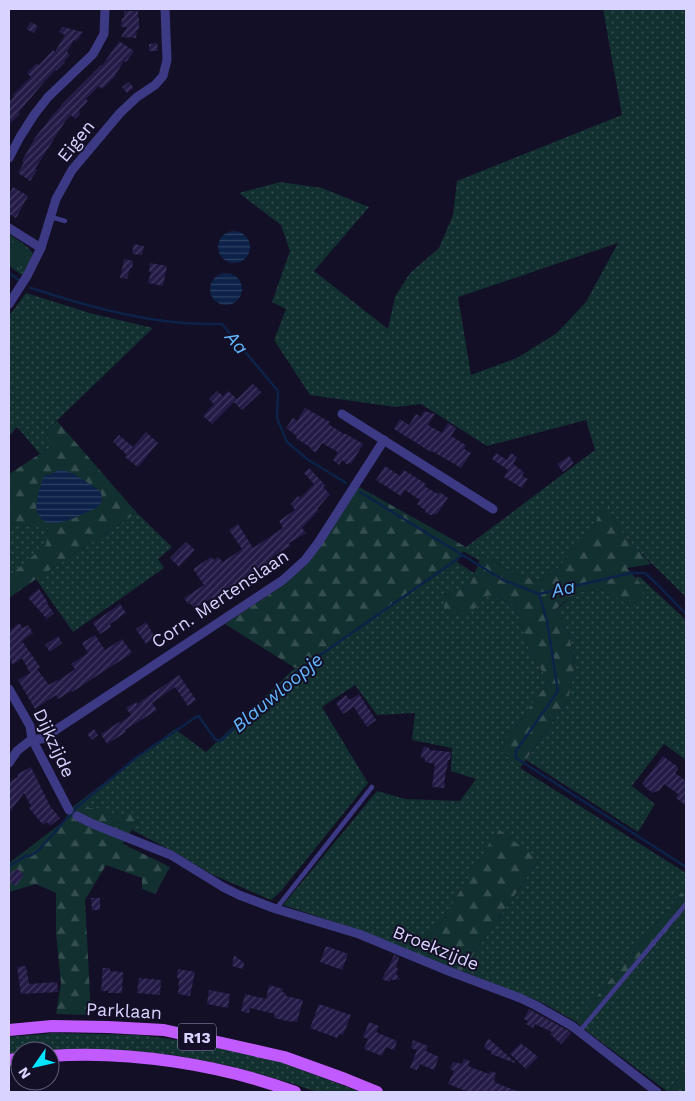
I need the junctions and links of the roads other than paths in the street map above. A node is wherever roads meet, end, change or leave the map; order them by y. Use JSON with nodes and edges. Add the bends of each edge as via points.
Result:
{"nodes":[{"id":1,"x":105,"y":9,"type":"edge"},
{"id":2,"x":165,"y":9,"type":"edge"},
{"id":3,"x":9,"y":158,"type":"edge"},
{"id":4,"x":51,"y":217,"type":"junction"},
{"id":5,"x":65,"y":221,"type":"dead end"},
{"id":6,"x":9,"y":228,"type":"edge"},
{"id":7,"x":41,"y":248,"type":"junction"},
{"id":8,"x":15,"y":290,"type":"edge"},
{"id":9,"x":9,"y":304,"type":"edge"},
{"id":10,"x":342,"y":414,"type":"dead end"},
{"id":11,"x":384,"y":440,"type":"junction"},
{"id":12,"x":493,"y":509,"type":"dead end"},
{"id":13,"x":9,"y":689,"type":"edge"},
{"id":14,"x":32,"y":739,"type":"junction"},
{"id":15,"x":9,"y":763,"type":"edge"},
{"id":16,"x":372,"y":787,"type":"dead end"},
{"id":17,"x":69,"y":810,"type":"dead end"},
{"id":18,"x":77,"y":816,"type":"dead end"},
{"id":19,"x":686,"y":904,"type":"edge"},
{"id":20,"x":276,"y":909,"type":"junction"},
{"id":21,"x":9,"y":1030,"type":"edge"},
{"id":22,"x":579,"y":1032,"type":"junction"},
{"id":23,"x":60,"y":1056,"type":"edge"},
{"id":24,"x":295,"y":1092,"type":"edge"},
{"id":25,"x":377,"y":1092,"type":"edge"},
{"id":26,"x":657,"y":1092,"type":"edge"}],
"edges":[{"from":1,"to":3,"type":"street","via":[[104,34],[93,54],[48,97]]},
{"from":2,"to":4,"type":"street","name":"Eigen","via":[[167,60],[163,76],[120,113],[72,170],[56,199]]},
{"from":4,"to":5,"type":"lane"},
{"from":4,"to":7,"type":"street","name":"Eigen"},
{"from":6,"to":7,"type":"street"},
{"from":7,"to":8,"type":"street","name":"Eigen","via":[[28,276]]},
{"from":8,"to":9,"type":"street","name":"Eigen"},
{"from":10,"to":11,"type":"street"},
{"from":11,"to":12,"type":"street"},
{"from":11,"to":14,"type":"street","name":"Corn. Mertenslaan","via":[[318,543],[283,580],[42,739]]},
{"from":13,"to":14,"type":"street","name":"Dijkzijde","via":[[30,726]]},
{"from":14,"to":15,"type":"street","via":[[17,751]]},
{"from":14,"to":17,"type":"street","name":"Dijkzijde"},
{"from":16,"to":20,"type":"lane"},
{"from":18,"to":20,"type":"street","name":"Broekzijde","via":[[161,850],[223,887]]},
{"from":19,"to":22,"type":"lane"},
{"from":20,"to":22,"type":"street","name":"Broekzijde","via":[[359,934],[520,998]]},
{"from":21,"to":25,"type":"main road","name":"Parklaan","number":"R13","via":[[108,1026],[164,1030],[284,1057]]},
{"from":22,"to":26,"type":"street","name":"Broekzijde"},
{"from":23,"to":24,"type":"main road","number":"R13","via":[[107,1056],[214,1068]]}]}
